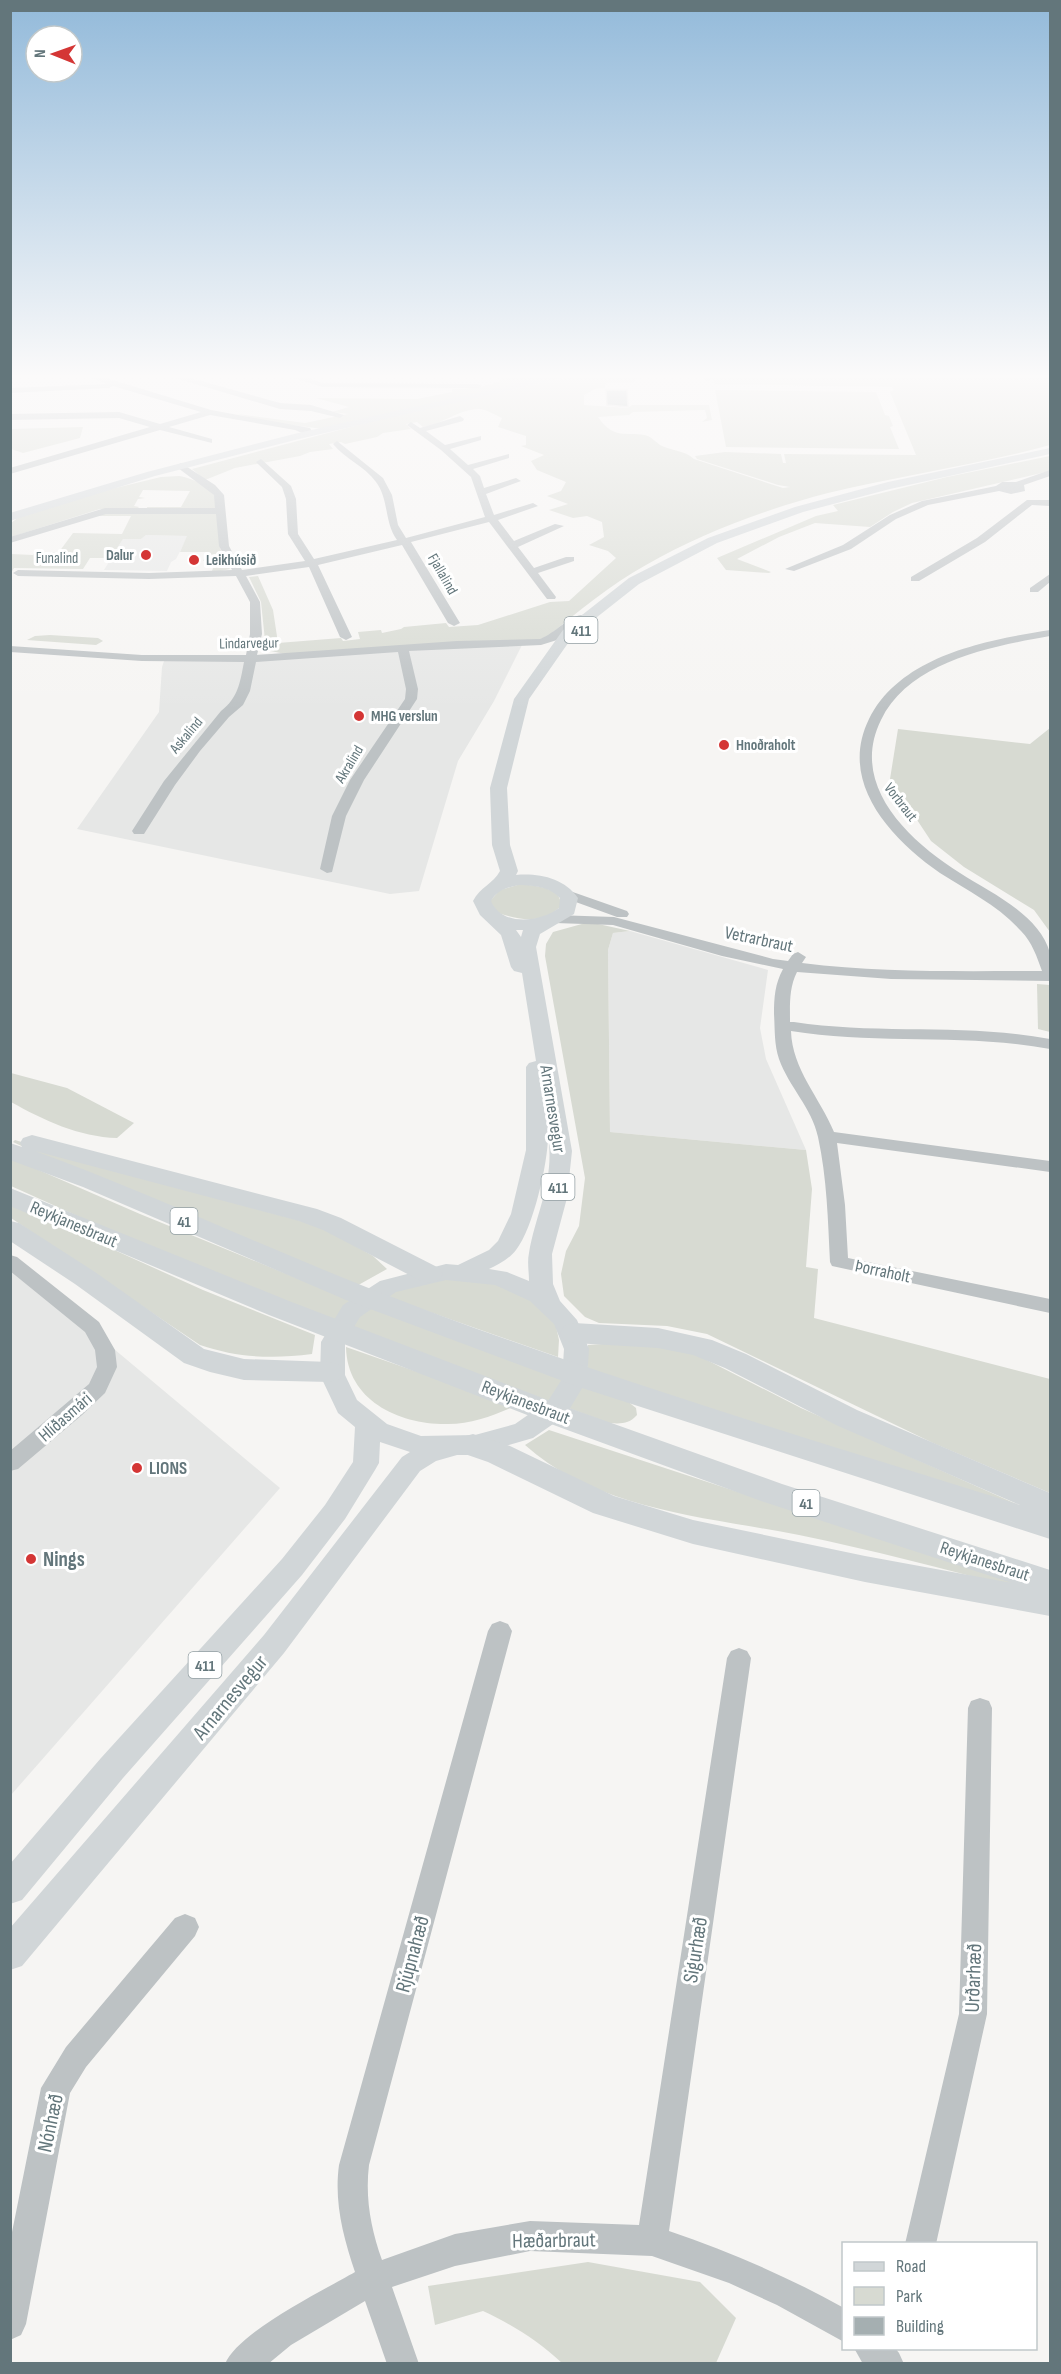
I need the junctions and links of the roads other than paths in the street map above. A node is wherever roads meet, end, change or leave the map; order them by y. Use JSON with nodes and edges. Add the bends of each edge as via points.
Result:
{"nodes":[{"id":1,"x":108,"y":488,"type":"edge"},
{"id":2,"x":211,"y":488,"type":"edge"},
{"id":3,"x":287,"y":488,"type":"edge"},
{"id":4,"x":383,"y":488,"type":"edge"},
{"id":5,"x":480,"y":488,"type":"edge"},
{"id":6,"x":495,"y":488,"type":"edge"},
{"id":7,"x":874,"y":488,"type":"edge"},
{"id":8,"x":999,"y":488,"type":"edge"},
{"id":9,"x":1018,"y":488,"type":"edge"},
{"id":10,"x":482,"y":492,"type":"junction"},
{"id":11,"x":1033,"y":502,"type":"junction"},
{"id":12,"x":1050,"y":503,"type":"edge"},
{"id":13,"x":533,"y":506,"type":"dead end"},
{"id":14,"x":222,"y":512,"type":"junction"},
{"id":15,"x":10,"y":517,"type":"edge"},
{"id":16,"x":493,"y":519,"type":"junction"},
{"id":17,"x":559,"y":526,"type":"dead end"},
{"id":18,"x":10,"y":540,"type":"edge"},
{"id":19,"x":403,"y":541,"type":"junction"},
{"id":20,"x":512,"y":546,"type":"junction"},
{"id":21,"x":570,"y":559,"type":"dead end"},
{"id":22,"x":311,"y":562,"type":"junction"},
{"id":23,"x":661,"y":566,"type":"junction"},
{"id":24,"x":790,"y":569,"type":"dead end"},
{"id":25,"x":532,"y":572,"type":"junction"},
{"id":26,"x":18,"y":573,"type":"dead end"},
{"id":27,"x":240,"y":573,"type":"junction"},
{"id":28,"x":1050,"y":577,"type":"edge"},
{"id":29,"x":915,"y":579,"type":"dead end"},
{"id":30,"x":1034,"y":590,"type":"dead end"},
{"id":31,"x":551,"y":597,"type":"dead end"},
{"id":32,"x":596,"y":609,"type":"junction"},
{"id":33,"x":454,"y":623,"type":"dead end"},
{"id":34,"x":1050,"y":633,"type":"edge"},
{"id":35,"x":346,"y":637,"type":"dead end"},
{"id":36,"x":488,"y":643,"type":"junction"},
{"id":37,"x":10,"y":649,"type":"edge"},
{"id":38,"x":403,"y":649,"type":"junction"},
{"id":39,"x":252,"y":659,"type":"junction"},
{"id":40,"x":544,"y":662,"type":"junction"},
{"id":41,"x":518,"y":710,"type":"junction"},
{"id":42,"x":139,"y":831,"type":"dead end"},
{"id":43,"x":502,"y":833,"type":"junction"},
{"id":44,"x":327,"y":869,"type":"dead end"},
{"id":45,"x":502,"y":884,"type":"junction"},
{"id":46,"x":552,"y":884,"type":"junction"},
{"id":47,"x":567,"y":894,"type":"junction"},
{"id":48,"x":497,"y":919,"type":"junction"},
{"id":49,"x":550,"y":921,"type":"junction"},
{"id":50,"x":795,"y":962,"type":"junction"},
{"id":51,"x":1050,"y":975,"type":"edge"},
{"id":52,"x":782,"y":1025,"type":"junction"},
{"id":53,"x":1050,"y":1044,"type":"edge"},
{"id":54,"x":827,"y":1136,"type":"junction"},
{"id":55,"x":10,"y":1137,"type":"edge"},
{"id":56,"x":10,"y":1151,"type":"edge"},
{"id":57,"x":1050,"y":1166,"type":"edge"},
{"id":58,"x":10,"y":1196,"type":"edge"},
{"id":59,"x":10,"y":1229,"type":"edge"},
{"id":60,"x":10,"y":1261,"type":"edge"},
{"id":61,"x":464,"y":1272,"type":"junction"},
{"id":62,"x":418,"y":1277,"type":"junction"},
{"id":63,"x":548,"y":1300,"type":"junction"},
{"id":64,"x":1050,"y":1306,"type":"edge"},
{"id":65,"x":574,"y":1333,"type":"junction"},
{"id":66,"x":330,"y":1364,"type":"junction"},
{"id":67,"x":368,"y":1425,"type":"junction"},
{"id":68,"x":472,"y":1445,"type":"junction"},
{"id":69,"x":10,"y":1463,"type":"edge"},
{"id":70,"x":1050,"y":1506,"type":"edge"},
{"id":71,"x":1050,"y":1527,"type":"edge"},
{"id":72,"x":1050,"y":1583,"type":"edge"},
{"id":73,"x":1050,"y":1603,"type":"edge"},
{"id":74,"x":500,"y":1631,"type":"dead end"},
{"id":75,"x":739,"y":1658,"type":"dead end"},
{"id":76,"x":980,"y":1707,"type":"dead end"},
{"id":77,"x":10,"y":1889,"type":"edge"},
{"id":78,"x":184,"y":1927,"type":"dead end"},
{"id":79,"x":10,"y":1954,"type":"edge"},
{"id":80,"x":652,"y":2241,"type":"junction"},
{"id":81,"x":920,"y":2242,"type":"edge"},
{"id":82,"x":374,"y":2277,"type":"junction"},
{"id":83,"x":10,"y":2324,"type":"edge"},
{"id":84,"x":842,"y":2325,"type":"edge"},
{"id":85,"x":871,"y":2350,"type":"edge"},
{"id":86,"x":241,"y":2364,"type":"edge"},
{"id":87,"x":403,"y":2364,"type":"edge"},
{"id":88,"x":888,"y":2364,"type":"edge"}],
"edges":[{"from":1,"to":15,"type":"main road"},
{"from":2,"to":14,"type":"street","via":[[219,495]]},
{"from":3,"to":22,"type":"street","via":[[293,534]]},
{"from":4,"to":19,"type":"street","name":"Fjallalind","via":[[394,531]]},
{"from":5,"to":10,"type":"street"},
{"from":6,"to":10,"type":"street"},
{"from":7,"to":23,"type":"main road","number":"411","via":[[802,507],[724,535]]},
{"from":8,"to":24,"type":"street","via":[[925,503],[892,517],[847,547]]},
{"from":9,"to":11,"type":"street"},
{"from":10,"to":16,"type":"street"},
{"from":11,"to":12,"type":"street"},
{"from":11,"to":29,"type":"street","via":[[981,540]]},
{"from":13,"to":16,"type":"street","name":"Fjallalind"},
{"from":14,"to":18,"type":"street","via":[[105,511]]},
{"from":14,"to":27,"type":"street","name":"Askalind","via":[[224,546]]},
{"from":16,"to":19,"type":"street","name":"Fjallalind"},
{"from":16,"to":20,"type":"street"},
{"from":17,"to":20,"type":"street"},
{"from":19,"to":22,"type":"street","name":"Fjallalind"},
{"from":19,"to":33,"type":"street","name":"Fjallalind"},
{"from":20,"to":25,"type":"street"},
{"from":21,"to":25,"type":"street"},
{"from":22,"to":27,"type":"street","name":"Fjallalind"},
{"from":22,"to":35,"type":"street"},
{"from":23,"to":32,"type":"main road","number":"411"},
{"from":23,"to":41,"type":"main road","number":"411","via":[[580,630]]},
{"from":25,"to":31,"type":"street"},
{"from":26,"to":27,"type":"street","name":"Funalind"},
{"from":27,"to":39,"type":"street","name":"Askalind","via":[[257,612]]},
{"from":28,"to":30,"type":"street"},
{"from":32,"to":36,"type":"street","name":"Lindarvegur","via":[[548,640]]},
{"from":32,"to":40,"type":"main road","number":"411"},
{"from":34,"to":51,"type":"street","name":"Vorbraut","via":[[965,654],[929,667],[907,681],[887,700],[868,729],[864,764],[871,791],[897,826],[932,860],[1026,927],[1039,944]]},
{"from":36,"to":38,"type":"street","name":"Lindarvegur"},
{"from":36,"to":40,"type":"street","name":"Lindarvegur","via":[[525,649],[541,656]]},
{"from":37,"to":39,"type":"street","name":"Lindarvegur"},
{"from":38,"to":39,"type":"street","name":"Lindarvegur"},
{"from":38,"to":44,"type":"street","name":"Akralind","via":[[411,699],[357,780],[339,816]]},
{"from":39,"to":42,"type":"street","name":"Askalind","via":[[237,705],[196,748]]},
{"from":40,"to":41,"type":"main road","number":"411","via":[[526,687]]},
{"from":41,"to":43,"type":"main road","number":"411","via":[[509,732],[499,783]]},
{"from":43,"to":45,"type":"main road","number":"411","via":[[509,871]]},
{"from":43,"to":46,"type":"main road","number":"411","via":[[521,864]]},
{"from":45,"to":46,"type":"main road","number":"411","via":[[527,880]]},
{"from":45,"to":48,"type":"main road","number":"411","via":[[490,890],[482,901],[487,912]]},
{"from":46,"to":47,"type":"main road","number":"411"},
{"from":47,"to":49,"type":"main road","number":"411","via":[[570,906]]},
{"from":47,"to":50,"type":"street","name":"Vetrarbraut","via":[[651,923]]},
{"from":48,"to":49,"type":"main road","via":[[520,924]]},
{"from":48,"to":61,"type":"main road","name":"Arnarnesvegur","number":"411","via":[[515,942],[532,1024],[537,1150],[528,1194],[508,1245]]},
{"from":49,"to":50,"type":"street","name":"Vetrarbraut","via":[[614,921],[722,951]]},
{"from":49,"to":63,"type":"main road","name":"Arnarnesvegur","number":"411","via":[[532,931],[527,947],[561,1151],[556,1198],[540,1254],[541,1284]]},
{"from":50,"to":51,"type":"street","name":"Vetrarbraut","via":[[872,975]]},
{"from":50,"to":52,"type":"street","name":"Þorraholt","via":[[784,982]]},
{"from":52,"to":53,"type":"street","via":[[832,1032],[1018,1037]]},
{"from":52,"to":54,"type":"street","name":"Þorraholt","via":[[788,1062]]},
{"from":54,"to":57,"type":"street"},
{"from":54,"to":64,"type":"street","name":"Þorraholt","via":[[839,1262]]},
{"from":55,"to":62,"type":"highway","via":[[308,1215],[332,1224]]},
{"from":56,"to":71,"type":"highway","number":"41","via":[[92,1181],[356,1293],[589,1380]]},
{"from":58,"to":72,"type":"highway","name":"Reykjanesbraut","number":"41","via":[[326,1327],[563,1416],[735,1480]]},
{"from":59,"to":66,"type":"highway","via":[[194,1356],[214,1365],[238,1370]]},
{"from":60,"to":69,"type":"street","name":"Hlíðasmári","via":[[92,1327],[105,1350],[107,1367],[98,1388]]},
{"from":61,"to":62,"type":"main road","name":"Arnarnesvegur","number":"411"},
{"from":61,"to":63,"type":"main road","name":"Arnarnesvegur","number":"411","via":[[510,1280]]},
{"from":62,"to":66,"type":"main road","name":"Arnarnesvegur","number":"411","via":[[369,1297],[354,1309],[338,1331]]},
{"from":63,"to":65,"type":"main road","name":"Arnarnesvegur","number":"411"},
{"from":65,"to":68,"type":"main road","name":"Arnarnesvegur","number":"411","via":[[576,1372],[554,1409],[527,1429]]},
{"from":65,"to":70,"type":"highway","via":[[641,1335],[689,1343],[714,1352],[819,1405]]},
{"from":66,"to":67,"type":"main road","name":"Arnarnesvegur","number":"411","via":[[336,1392]]},
{"from":67,"to":68,"type":"main road","name":"Arnarnesvegur","number":"411","via":[[395,1438],[428,1446]]},
{"from":67,"to":77,"type":"main road","name":"Arnarnesvegur","number":"411","via":[[366,1463],[335,1512],[292,1567]]},
{"from":68,"to":73,"type":"highway","via":[[508,1458],[604,1505],[693,1532]]},
{"from":68,"to":79,"type":"main road","name":"Arnarnesvegur","number":"411","via":[[427,1454],[411,1464],[274,1644]]},
{"from":74,"to":82,"type":"street","name":"Rjúpnahæð","via":[[354,2165],[353,2215]]},
{"from":75,"to":80,"type":"street","name":"Sigurhæð"},
{"from":76,"to":81,"type":"street","name":"Urðarhæð","via":[[973,2014]]},
{"from":78,"to":83,"type":"street","name":"Nónhæð","via":[[76,2057],[56,2088]]},
{"from":80,"to":82,"type":"street","name":"Hæðarbraut","via":[[530,2236],[455,2250]]},
{"from":80,"to":84,"type":"street","name":"Hæðarbraut","via":[[715,2261],[788,2294]]},
{"from":82,"to":86,"type":"street","name":"Hæðarbraut","via":[[280,2334]]},
{"from":82,"to":87,"type":"street","name":"Rjúpnahæð"},
{"from":85,"to":88,"type":"street"}]}
